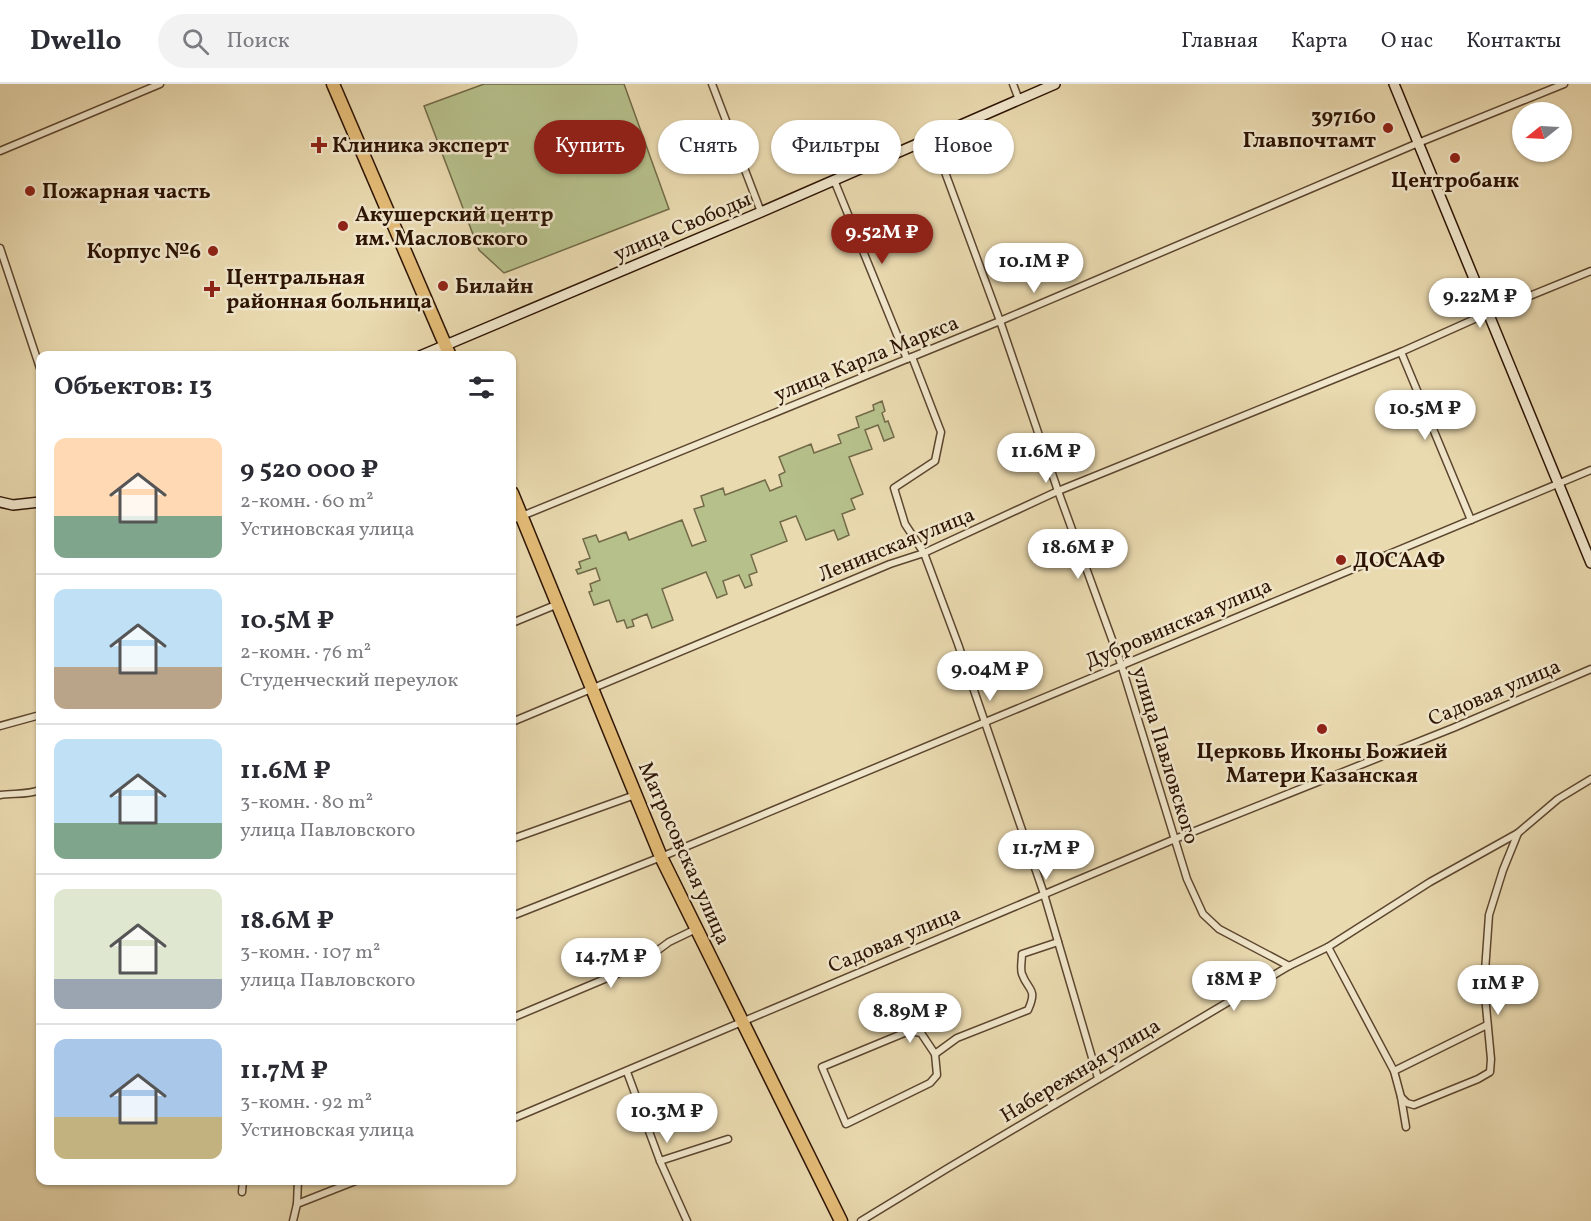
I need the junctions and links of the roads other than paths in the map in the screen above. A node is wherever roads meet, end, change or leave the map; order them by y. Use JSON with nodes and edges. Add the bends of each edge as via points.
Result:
{"nodes":[{"id":1,"x":160,"y":84,"type":"edge"},
{"id":2,"x":333,"y":84,"type":"edge"},
{"id":3,"x":712,"y":84,"type":"edge"},
{"id":4,"x":1012,"y":84,"type":"edge"},
{"id":5,"x":1055,"y":84,"type":"edge"},
{"id":6,"x":1394,"y":84,"type":"edge"},
{"id":7,"x":1564,"y":84,"type":"edge"},
{"id":8,"x":1019,"y":100,"type":"junction"},
{"id":9,"x":972,"y":120,"type":"edge"},
{"id":10,"x":1418,"y":143,"type":"junction"},
{"id":11,"x":913,"y":145,"type":"edge"},
{"id":12,"x":0,"y":151,"type":"edge"},
{"id":13,"x":946,"y":174,"type":"edge"},
{"id":14,"x":834,"y":180,"type":"junction"},
{"id":15,"x":761,"y":212,"type":"junction"},
{"id":16,"x":0,"y":248,"type":"edge"},
{"id":17,"x":1591,"y":271,"type":"edge"},
{"id":18,"x":1488,"y":313,"type":"junction"},
{"id":19,"x":1000,"y":321,"type":"junction"},
{"id":20,"x":448,"y":350,"type":"edge"},
{"id":21,"x":1401,"y":352,"type":"junction"},
{"id":22,"x":36,"y":356,"type":"edge"},
{"id":23,"x":909,"y":358,"type":"junction"},
{"id":24,"x":1591,"y":470,"type":"edge"},
{"id":25,"x":1558,"y":484,"type":"junction"},
{"id":26,"x":1058,"y":491,"type":"junction"},
{"id":27,"x":0,"y":502,"type":"edge"},
{"id":28,"x":36,"y":502,"type":"edge"},
{"id":29,"x":517,"y":518,"type":"edge"},
{"id":30,"x":1471,"y":520,"type":"junction"},
{"id":31,"x":924,"y":554,"type":"junction"},
{"id":32,"x":1591,"y":563,"type":"edge"},
{"id":33,"x":558,"y":604,"type":"junction"},
{"id":34,"x":516,"y":621,"type":"edge"},
{"id":35,"x":1121,"y":664,"type":"junction"},
{"id":36,"x":1591,"y":669,"type":"edge"},
{"id":37,"x":592,"y":687,"type":"junction"},
{"id":38,"x":36,"y":716,"type":"edge"},
{"id":39,"x":516,"y":720,"type":"edge"},
{"id":40,"x":985,"y":722,"type":"junction"},
{"id":41,"x":0,"y":726,"type":"edge"},
{"id":42,"x":1591,"y":779,"type":"edge"},
{"id":43,"x":36,"y":792,"type":"edge"},
{"id":44,"x":0,"y":795,"type":"edge"},
{"id":45,"x":635,"y":795,"type":"junction"},
{"id":46,"x":1518,"y":833,"type":"junction"},
{"id":47,"x":516,"y":837,"type":"edge"},
{"id":48,"x":1175,"y":839,"type":"junction"},
{"id":49,"x":661,"y":857,"type":"junction"},
{"id":50,"x":1044,"y":894,"type":"junction"},
{"id":51,"x":516,"y":914,"type":"edge"},
{"id":52,"x":696,"y":929,"type":"junction"},
{"id":53,"x":1058,"y":942,"type":"junction"},
{"id":54,"x":1328,"y":947,"type":"junction"},
{"id":55,"x":1289,"y":966,"type":"junction"},
{"id":56,"x":516,"y":1016,"type":"edge"},
{"id":57,"x":742,"y":1020,"type":"junction"},
{"id":58,"x":1486,"y":1025,"type":"junction"},
{"id":59,"x":935,"y":1054,"type":"junction"},
{"id":60,"x":1394,"y":1071,"type":"junction"},
{"id":61,"x":627,"y":1072,"type":"junction"},
{"id":62,"x":1098,"y":1078,"type":"junction"},
{"id":63,"x":1401,"y":1097,"type":"junction"},
{"id":64,"x":516,"y":1117,"type":"edge"},
{"id":65,"x":1406,"y":1127,"type":"dead end"},
{"id":66,"x":728,"y":1139,"type":"dead end"},
{"id":67,"x":660,"y":1161,"type":"junction"},
{"id":68,"x":243,"y":1185,"type":"edge"},
{"id":69,"x":298,"y":1185,"type":"edge"},
{"id":70,"x":345,"y":1185,"type":"edge"},
{"id":71,"x":242,"y":1192,"type":"dead end"},
{"id":72,"x":297,"y":1204,"type":"junction"},
{"id":73,"x":293,"y":1221,"type":"edge"},
{"id":74,"x":687,"y":1221,"type":"edge"},
{"id":75,"x":841,"y":1221,"type":"edge"},
{"id":76,"x":861,"y":1221,"type":"edge"}],
"edges":[{"from":1,"to":12,"type":"street"},
{"from":2,"to":20,"type":"highway"},
{"from":3,"to":15,"type":"street"},
{"from":4,"to":8,"type":"street"},
{"from":5,"to":8,"type":"main road","name":"улица Свободы"},
{"from":6,"to":10,"type":"main road"},
{"from":7,"to":10,"type":"street","name":"улица Карла Маркса"},
{"from":8,"to":9,"type":"main road","name":"улица Свободы"},
{"from":10,"to":18,"type":"main road"},
{"from":10,"to":19,"type":"street","name":"улица Карла Маркса"},
{"from":11,"to":14,"type":"main road","name":"улица Свободы"},
{"from":13,"to":19,"type":"street","name":"улица Павловского"},
{"from":14,"to":15,"type":"main road","name":"улица Свободы"},
{"from":14,"to":23,"type":"street"},
{"from":15,"to":20,"type":"main road","name":"улица Свободы"},
{"from":16,"to":22,"type":"street"},
{"from":17,"to":18,"type":"street","name":"Ленинская улица"},
{"from":18,"to":21,"type":"street","name":"Ленинская улица"},
{"from":18,"to":25,"type":"main road"},
{"from":19,"to":23,"type":"street","name":"улица Карла Маркса"},
{"from":19,"to":26,"type":"street","name":"улица Павловского"},
{"from":21,"to":26,"type":"street","name":"Ленинская улица"},
{"from":21,"to":30,"type":"street"},
{"from":23,"to":29,"type":"street","name":"улица Карла Маркса"},
{"from":23,"to":31,"type":"street","via":[[941,432],[935,461],[894,488],[905,524]]},
{"from":24,"to":25,"type":"street","name":"Дубровинская улица"},
{"from":25,"to":30,"type":"street","name":"Дубровинская улица"},
{"from":25,"to":32,"type":"main road"},
{"from":26,"to":31,"type":"street","name":"Ленинская улица"},
{"from":26,"to":35,"type":"street","name":"улица Павловского"},
{"from":27,"to":28,"type":"main road"},
{"from":29,"to":33,"type":"highway","name":"Матросовская улица"},
{"from":30,"to":35,"type":"street","name":"Дубровинская улица"},
{"from":31,"to":37,"type":"street","name":"Ленинская улица","via":[[890,564]]},
{"from":31,"to":40,"type":"street"},
{"from":33,"to":34,"type":"street"},
{"from":33,"to":37,"type":"highway","name":"Матросовская улица"},
{"from":35,"to":40,"type":"street","name":"Дубровинская улица"},
{"from":35,"to":48,"type":"street","name":"улица Павловского"},
{"from":36,"to":48,"type":"street","name":"Садовая улица"},
{"from":37,"to":39,"type":"street","name":"Ленинская улица"},
{"from":37,"to":45,"type":"highway","name":"Матросовская улица"},
{"from":38,"to":41,"type":"street"},
{"from":40,"to":49,"type":"street","name":"Дубровинская улица"},
{"from":40,"to":50,"type":"street"},
{"from":42,"to":46,"type":"street","name":"Набережная улица","via":[[1558,799]]},
{"from":43,"to":44,"type":"street"},
{"from":45,"to":47,"type":"street"},
{"from":45,"to":49,"type":"highway","name":"Матросовская улица"},
{"from":46,"to":54,"type":"street","name":"Набережная улица","via":[[1430,882]]},
{"from":46,"to":58,"type":"street","via":[[1489,915],[1484,985]]},
{"from":48,"to":50,"type":"street","name":"Садовая улица"},
{"from":48,"to":55,"type":"street","name":"улица Павловского","via":[[1187,879],[1211,923]]},
{"from":49,"to":51,"type":"street","name":"Дубровинская улица"},
{"from":49,"to":52,"type":"highway","name":"Матросовская улица"},
{"from":50,"to":53,"type":"street"},
{"from":50,"to":57,"type":"street","name":"Садовая улица"},
{"from":52,"to":56,"type":"street","via":[[669,942],[638,965]]},
{"from":52,"to":57,"type":"highway","name":"Матросовская улица"},
{"from":53,"to":59,"type":"street","via":[[1022,954],[1021,973],[1033,1000],[1028,1010],[957,1038]]},
{"from":53,"to":62,"type":"street"},
{"from":54,"to":55,"type":"street","name":"Набережная улица"},
{"from":54,"to":60,"type":"street"},
{"from":55,"to":62,"type":"street","name":"Набережная улица"},
{"from":57,"to":61,"type":"street","name":"Садовая улица"},
{"from":57,"to":75,"type":"highway","name":"Матросовская улица"},
{"from":58,"to":60,"type":"street"},
{"from":58,"to":63,"type":"street","via":[[1490,1072],[1414,1105]]},
{"from":59,"to":59,"type":"street","via":[[937,1075],[930,1083],[846,1124],[822,1066],[909,1031],[921,1033]]},
{"from":60,"to":63,"type":"street"},
{"from":61,"to":64,"type":"street","name":"Садовая улица"},
{"from":61,"to":67,"type":"street"},
{"from":62,"to":76,"type":"street","name":"Набережная улица"},
{"from":63,"to":65,"type":"street"},
{"from":66,"to":67,"type":"street"},
{"from":67,"to":74,"type":"street"},
{"from":68,"to":71,"type":"street"},
{"from":69,"to":72,"type":"street"},
{"from":70,"to":72,"type":"street"},
{"from":72,"to":73,"type":"street"}]}
